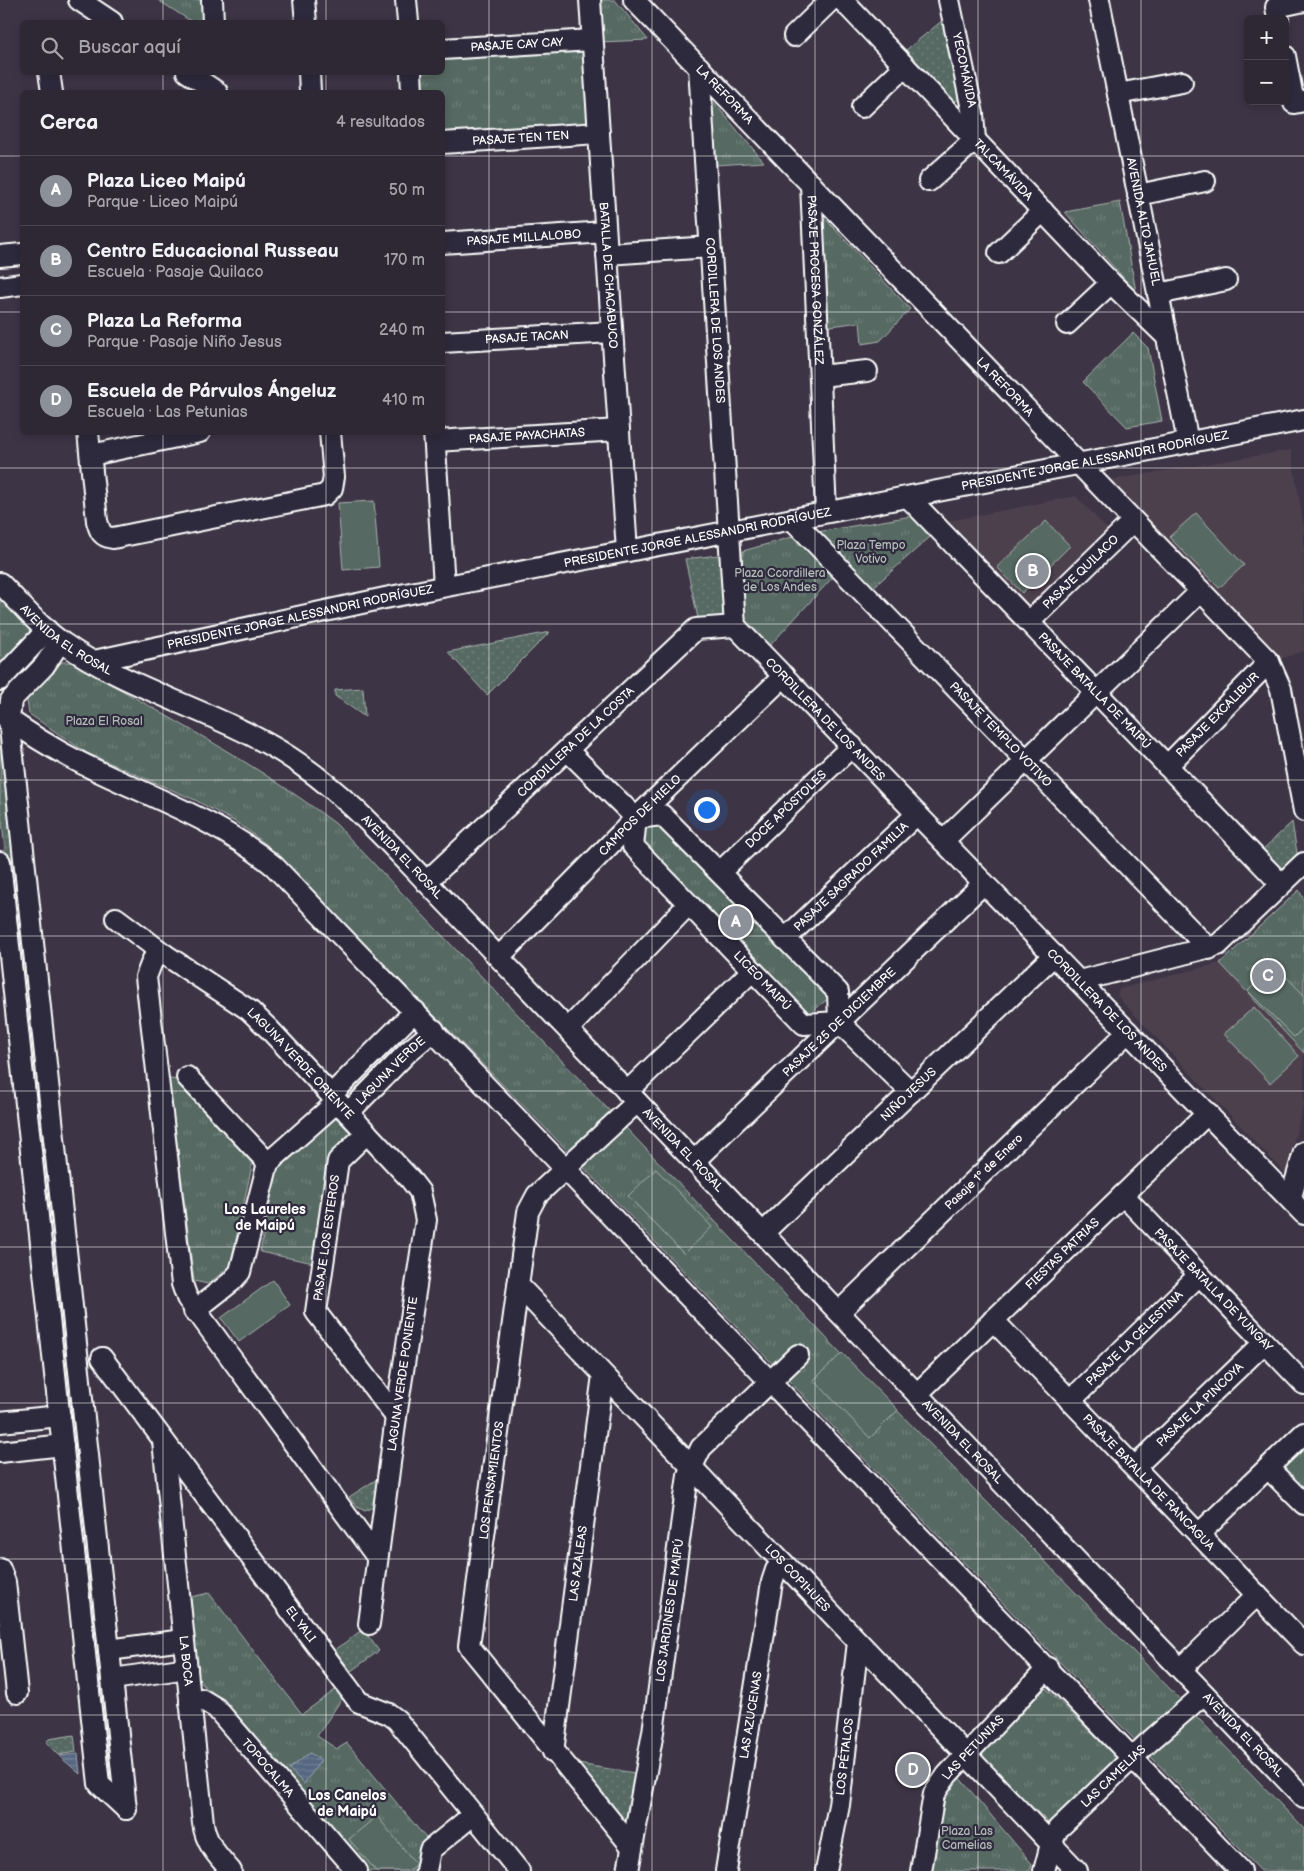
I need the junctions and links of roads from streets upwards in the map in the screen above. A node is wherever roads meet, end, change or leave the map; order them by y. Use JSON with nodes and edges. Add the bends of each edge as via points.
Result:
{"nodes":[{"id":1,"x":79,"y":0,"type":"edge"},
{"id":2,"x":212,"y":0,"type":"edge"},
{"id":3,"x":304,"y":0,"type":"edge"},
{"id":4,"x":406,"y":0,"type":"edge"},
{"id":5,"x":590,"y":0,"type":"edge"},
{"id":6,"x":634,"y":0,"type":"edge"},
{"id":7,"x":831,"y":0,"type":"edge"},
{"id":8,"x":842,"y":0,"type":"edge"},
{"id":9,"x":949,"y":0,"type":"edge"},
{"id":10,"x":1099,"y":0,"type":"edge"},
{"id":11,"x":1304,"y":1,"type":"edge"},
{"id":12,"x":1277,"y":13,"type":"edge"},
{"id":13,"x":109,"y":20,"type":"edge"},
{"id":14,"x":214,"y":20,"type":"edge"},
{"id":15,"x":306,"y":20,"type":"edge"},
{"id":16,"x":408,"y":20,"type":"edge"},
{"id":17,"x":794,"y":36,"type":"dead end"},
{"id":18,"x":592,"y":40,"type":"junction"},
{"id":19,"x":445,"y":49,"type":"edge"},
{"id":20,"x":1286,"y":60,"type":"edge"},
{"id":21,"x":905,"y":66,"type":"junction"},
{"id":22,"x":699,"y":68,"type":"junction"},
{"id":23,"x":50,"y":75,"type":"edge"},
{"id":24,"x":192,"y":75,"type":"edge"},
{"id":25,"x":216,"y":75,"type":"edge"},
{"id":26,"x":309,"y":75,"type":"edge"},
{"id":27,"x":411,"y":75,"type":"edge"},
{"id":28,"x":1182,"y":82,"type":"dead end"},
{"id":29,"x":52,"y":90,"type":"edge"},
{"id":30,"x":214,"y":90,"type":"edge"},
{"id":31,"x":217,"y":90,"type":"edge"},
{"id":32,"x":310,"y":90,"type":"edge"},
{"id":33,"x":412,"y":90,"type":"edge"},
{"id":34,"x":1118,"y":94,"type":"junction"},
{"id":35,"x":1304,"y":101,"type":"edge"},
{"id":36,"x":862,"y":107,"type":"dead end"},
{"id":37,"x":599,"y":133,"type":"junction"},
{"id":38,"x":975,"y":140,"type":"junction"},
{"id":39,"x":445,"y":143,"type":"edge"},
{"id":40,"x":929,"y":181,"type":"dead end"},
{"id":41,"x":1205,"y":181,"type":"dead end"},
{"id":42,"x":811,"y":184,"type":"junction"},
{"id":43,"x":1138,"y":195,"type":"junction"},
{"id":44,"x":1043,"y":211,"type":"junction"},
{"id":45,"x":605,"y":232,"type":"junction"},
{"id":46,"x":445,"y":243,"type":"edge"},
{"id":47,"x":710,"y":247,"type":"junction"},
{"id":48,"x":999,"y":253,"type":"dead end"},
{"id":49,"x":20,"y":254,"type":"edge"},
{"id":50,"x":607,"y":254,"type":"junction"},
{"id":51,"x":0,"y":256,"type":"edge"},
{"id":52,"x":1226,"y":280,"type":"dead end"},
{"id":53,"x":1111,"y":283,"type":"junction"},
{"id":54,"x":20,"y":284,"type":"edge"},
{"id":55,"x":0,"y":287,"type":"edge"},
{"id":56,"x":1158,"y":294,"type":"junction"},
{"id":57,"x":1067,"y":324,"type":"dead end"},
{"id":58,"x":612,"y":332,"type":"junction"},
{"id":59,"x":1167,"y":337,"type":"junction"},
{"id":60,"x":445,"y":342,"type":"edge"},
{"id":61,"x":867,"y":371,"type":"dead end"},
{"id":62,"x":820,"y":376,"type":"junction"},
{"id":63,"x":1304,"y":420,"type":"edge"},
{"id":64,"x":619,"y":430,"type":"junction"},
{"id":65,"x":88,"y":435,"type":"edge"},
{"id":66,"x":186,"y":435,"type":"edge"},
{"id":67,"x":330,"y":435,"type":"edge"},
{"id":68,"x":434,"y":437,"type":"edge"},
{"id":69,"x":1188,"y":442,"type":"junction"},
{"id":70,"x":91,"y":455,"type":"junction"},
{"id":71,"x":1078,"y":464,"type":"junction"},
{"id":72,"x":908,"y":497,"type":"junction"},
{"id":73,"x":826,"y":512,"type":"junction"},
{"id":74,"x":792,"y":519,"type":"junction"},
{"id":75,"x":1133,"y":521,"type":"junction"},
{"id":76,"x":730,"y":532,"type":"junction"},
{"id":77,"x":627,"y":551,"type":"junction"},
{"id":78,"x":0,"y":582,"type":"edge"},
{"id":79,"x":444,"y":586,"type":"junction"},
{"id":80,"x":1201,"y":591,"type":"junction"},
{"id":81,"x":1029,"y":622,"type":"junction"},
{"id":82,"x":736,"y":626,"type":"junction"},
{"id":83,"x":54,"y":636,"type":"junction"},
{"id":84,"x":94,"y":661,"type":"junction"},
{"id":85,"x":1269,"y":662,"type":"junction"},
{"id":86,"x":784,"y":676,"type":"junction"},
{"id":87,"x":0,"y":680,"type":"edge"},
{"id":88,"x":1097,"y":692,"type":"junction"},
{"id":89,"x":4,"y":716,"type":"edge"},
{"id":90,"x":852,"y":746,"type":"junction"},
{"id":91,"x":568,"y":751,"type":"junction"},
{"id":92,"x":1026,"y":760,"type":"junction"},
{"id":93,"x":1167,"y":766,"type":"junction"},
{"id":94,"x":1304,"y":811,"type":"edge"},
{"id":95,"x":918,"y":814,"type":"junction"},
{"id":96,"x":636,"y":818,"type":"junction"},
{"id":97,"x":943,"y":840,"type":"junction"},
{"id":98,"x":0,"y":862,"type":"edge"},
{"id":99,"x":1304,"y":863,"type":"edge"},
{"id":100,"x":720,"y":872,"type":"junction"},
{"id":101,"x":426,"y":882,"type":"junction"},
{"id":102,"x":984,"y":883,"type":"junction"},
{"id":103,"x":1281,"y":884,"type":"junction"},
{"id":104,"x":688,"y":905,"type":"junction"},
{"id":105,"x":116,"y":918,"type":"dead end"},
{"id":106,"x":785,"y":939,"type":"junction"},
{"id":107,"x":1209,"y":949,"type":"junction"},
{"id":108,"x":164,"y":954,"type":"junction"},
{"id":109,"x":1054,"y":955,"type":"junction"},
{"id":110,"x":499,"y":957,"type":"junction"},
{"id":111,"x":752,"y":971,"type":"junction"},
{"id":112,"x":1079,"y":981,"type":"junction"},
{"id":113,"x":415,"y":1011,"type":"junction"},
{"id":114,"x":839,"y":1022,"type":"junction"},
{"id":115,"x":568,"y":1029,"type":"junction"},
{"id":116,"x":434,"y":1030,"type":"junction"},
{"id":117,"x":1128,"y":1032,"type":"junction"},
{"id":118,"x":187,"y":1077,"type":"dead end"},
{"id":119,"x":911,"y":1092,"type":"junction"},
{"id":120,"x":632,"y":1097,"type":"junction"},
{"id":121,"x":338,"y":1103,"type":"junction"},
{"id":122,"x":1208,"y":1113,"type":"junction"},
{"id":123,"x":367,"y":1133,"type":"junction"},
{"id":124,"x":1304,"y":1152,"type":"edge"},
{"id":125,"x":694,"y":1161,"type":"junction"},
{"id":126,"x":268,"y":1163,"type":"junction"},
{"id":127,"x":566,"y":1168,"type":"junction"},
{"id":128,"x":420,"y":1192,"type":"joint"},
{"id":129,"x":1122,"y":1195,"type":"junction"},
{"id":130,"x":1299,"y":1209,"type":"edge"},
{"id":131,"x":763,"y":1233,"type":"junction"},
{"id":132,"x":66,"y":1246,"type":"junction"},
{"id":133,"x":43,"y":1248,"type":"junction"},
{"id":134,"x":1199,"y":1275,"type":"junction"},
{"id":135,"x":518,"y":1285,"type":"junction"},
{"id":136,"x":194,"y":1311,"type":"junction"},
{"id":137,"x":839,"y":1312,"type":"junction"},
{"id":138,"x":993,"y":1320,"type":"junction"},
{"id":139,"x":1264,"y":1343,"type":"junction"},
{"id":140,"x":798,"y":1355,"type":"dead end"},
{"id":141,"x":102,"y":1358,"type":"dead end"},
{"id":142,"x":604,"y":1375,"type":"junction"},
{"id":143,"x":771,"y":1380,"type":"junction"},
{"id":144,"x":1304,"y":1384,"type":"edge"},
{"id":145,"x":917,"y":1394,"type":"junction"},
{"id":146,"x":1070,"y":1402,"type":"junction"},
{"id":147,"x":60,"y":1416,"type":"junction"},
{"id":148,"x":396,"y":1418,"type":"junction"},
{"id":149,"x":0,"y":1422,"type":"edge"},
{"id":150,"x":1304,"y":1433,"type":"edge"},
{"id":151,"x":163,"y":1441,"type":"junction"},
{"id":152,"x":64,"y":1445,"type":"junction"},
{"id":153,"x":0,"y":1452,"type":"edge"},
{"id":154,"x":691,"y":1467,"type":"junction"},
{"id":155,"x":1135,"y":1467,"type":"junction"},
{"id":156,"x":1268,"y":1468,"type":"junction"},
{"id":157,"x":1304,"y":1504,"type":"edge"},
{"id":158,"x":1200,"y":1534,"type":"junction"},
{"id":159,"x":97,"y":1536,"type":"junction"},
{"id":160,"x":73,"y":1538,"type":"junction"},
{"id":161,"x":377,"y":1557,"type":"junction"},
{"id":162,"x":783,"y":1563,"type":"junction"},
{"id":163,"x":0,"y":1569,"type":"edge"},
{"id":164,"x":1257,"y":1595,"type":"junction"},
{"id":165,"x":369,"y":1624,"type":"dead end"},
{"id":166,"x":183,"y":1640,"type":"junction"},
{"id":167,"x":858,"y":1642,"type":"junction"},
{"id":168,"x":1304,"y":1644,"type":"edge"},
{"id":169,"x":109,"y":1650,"type":"junction"},
{"id":170,"x":186,"y":1668,"type":"junction"},
{"id":171,"x":1048,"y":1668,"type":"junction"},
{"id":172,"x":1181,"y":1670,"type":"junction"},
{"id":173,"x":113,"y":1679,"type":"junction"},
{"id":174,"x":17,"y":1693,"type":"dead end"},
{"id":175,"x":1204,"y":1694,"type":"junction"},
{"id":176,"x":190,"y":1702,"type":"junction"},
{"id":177,"x":553,"y":1752,"type":"junction"},
{"id":178,"x":966,"y":1755,"type":"junction"},
{"id":179,"x":1134,"y":1757,"type":"junction"},
{"id":180,"x":1304,"y":1798,"type":"edge"},
{"id":181,"x":473,"y":1815,"type":"junction"},
{"id":182,"x":1051,"y":1844,"type":"junction"},
{"id":183,"x":632,"y":1847,"type":"junction"},
{"id":184,"x":231,"y":1871,"type":"edge"},
{"id":185,"x":357,"y":1871,"type":"edge"},
{"id":186,"x":426,"y":1871,"type":"edge"},
{"id":187,"x":519,"y":1871,"type":"edge"},
{"id":188,"x":628,"y":1871,"type":"edge"},
{"id":189,"x":726,"y":1871,"type":"edge"},
{"id":190,"x":826,"y":1871,"type":"edge"},
{"id":191,"x":921,"y":1871,"type":"edge"},
{"id":192,"x":1044,"y":1871,"type":"edge"},
{"id":193,"x":1077,"y":1871,"type":"edge"},
{"id":194,"x":1240,"y":1871,"type":"edge"}],
"edges":[{"from":1,"to":13,"type":"street"},
{"from":2,"to":14,"type":"street"},
{"from":3,"to":15,"type":"street"},
{"from":4,"to":16,"type":"street"},
{"from":5,"to":18,"type":"street","name":"BATALLA DE CHACABUCO"},
{"from":6,"to":22,"type":"street","name":"LA REFORMA"},
{"from":7,"to":17,"type":"street"},
{"from":8,"to":21,"type":"street","name":"TALCAMÁVIDA"},
{"from":9,"to":38,"type":"street","name":"YECOMÁVIDA","via":[[973,114]]},
{"from":10,"to":34,"type":"street","name":"AVENIDA ALTO JAHUEL"},
{"from":11,"to":12,"type":"street"},
{"from":18,"to":19,"type":"street","name":"PASAJE CAY CAY"},
{"from":18,"to":37,"type":"street","name":"BATALLA DE CHACABUCO"},
{"from":20,"to":35,"type":"street","via":[[1294,103]]},
{"from":21,"to":36,"type":"street"},
{"from":21,"to":38,"type":"street","name":"TALCAMÁVIDA"},
{"from":22,"to":42,"type":"street","name":"LA REFORMA"},
{"from":22,"to":47,"type":"street","name":"CORDILLERA DE LOS ANDES"},
{"from":23,"to":29,"type":"street"},
{"from":24,"to":30,"type":"street"},
{"from":25,"to":31,"type":"street"},
{"from":26,"to":32,"type":"street"},
{"from":27,"to":33,"type":"street"},
{"from":28,"to":34,"type":"street"},
{"from":34,"to":43,"type":"street","name":"AVENIDA ALTO JAHUEL"},
{"from":37,"to":39,"type":"street","name":"PASAJE TEN TEN"},
{"from":37,"to":45,"type":"street","name":"BATALLA DE CHACABUCO"},
{"from":38,"to":40,"type":"street"},
{"from":38,"to":44,"type":"street","name":"TALCAMÁVIDA"},
{"from":41,"to":43,"type":"street"},
{"from":42,"to":62,"type":"street","name":"PASAJE PROCESA GONZÁLEZ"},
{"from":42,"to":71,"type":"street","name":"LA REFORMA"},
{"from":43,"to":56,"type":"street","name":"AVENIDA ALTO JAHUEL"},
{"from":44,"to":48,"type":"street"},
{"from":44,"to":53,"type":"street","name":"TALCAMÁVIDA"},
{"from":45,"to":46,"type":"street","name":"PASAJE MILLALOBO"},
{"from":45,"to":50,"type":"street","name":"BATALLA DE CHACABUCO"},
{"from":47,"to":50,"type":"street"},
{"from":47,"to":76,"type":"street","name":"CORDILLERA DE LOS ANDES"},
{"from":49,"to":51,"type":"street"},
{"from":50,"to":58,"type":"street","name":"BATALLA DE CHACABUCO"},
{"from":52,"to":56,"type":"street"},
{"from":53,"to":57,"type":"street"},
{"from":53,"to":59,"type":"street","name":"TALCAMÁVIDA"},
{"from":54,"to":55,"type":"street"},
{"from":56,"to":59,"type":"street","name":"AVENIDA ALTO JAHUEL"},
{"from":58,"to":60,"type":"street","name":"PASAJE TACAN"},
{"from":58,"to":64,"type":"street","name":"BATALLA DE CHACABUCO"},
{"from":59,"to":69,"type":"street","name":"AVENIDA ALTO JAHUEL"},
{"from":61,"to":62,"type":"street","name":"PASAJE PROCESA GONZÁLEZ"},
{"from":62,"to":73,"type":"street","name":"PASAJE PROCESA GONZÁLEZ"},
{"from":63,"to":69,"type":"street","name":"PRESIDENTE JORGE ALESSANDRI RODRÍGUEZ"},
{"from":64,"to":68,"type":"street","name":"PASAJE PAYACHATAS"},
{"from":64,"to":77,"type":"street","name":"BATALLA DE CHACABUCO"},
{"from":65,"to":70,"type":"street"},
{"from":66,"to":70,"type":"street"},
{"from":67,"to":70,"type":"street","via":[[334,477],[332,488],[325,495],[113,538],[100,532]]},
{"from":68,"to":79,"type":"street"},
{"from":69,"to":71,"type":"street","name":"PRESIDENTE JORGE ALESSANDRI RODRÍGUEZ"},
{"from":71,"to":72,"type":"street","name":"PRESIDENTE JORGE ALESSANDRI RODRÍGUEZ"},
{"from":71,"to":75,"type":"street","name":"LA REFORMA"},
{"from":72,"to":73,"type":"street","name":"PRESIDENTE JORGE ALESSANDRI RODRÍGUEZ"},
{"from":72,"to":81,"type":"street","name":"PASAJE BATALLA DE MAIPÚ"},
{"from":73,"to":74,"type":"street","name":"PRESIDENTE JORGE ALESSANDRI RODRÍGUEZ"},
{"from":74,"to":76,"type":"street","name":"PRESIDENTE JORGE ALESSANDRI RODRÍGUEZ"},
{"from":74,"to":92,"type":"street","name":"PASAJE TEMPLO VOTIVO"},
{"from":75,"to":80,"type":"street","name":"LA REFORMA"},
{"from":75,"to":81,"type":"street","name":"PASAJE QUILACO"},
{"from":76,"to":77,"type":"street","name":"PRESIDENTE JORGE ALESSANDRI RODRÍGUEZ"},
{"from":76,"to":82,"type":"street","name":"CORDILLERA DE LOS ANDES"},
{"from":77,"to":79,"type":"street","name":"PRESIDENTE JORGE ALESSANDRI RODRÍGUEZ"},
{"from":78,"to":83,"type":"street","name":"AVENIDA EL ROSAL"},
{"from":79,"to":84,"type":"street","name":"PRESIDENTE JORGE ALESSANDRI RODRÍGUEZ"},
{"from":80,"to":85,"type":"street","name":"LA REFORMA"},
{"from":80,"to":88,"type":"street"},
{"from":81,"to":88,"type":"street","name":"PASAJE BATALLA DE MAIPÚ"},
{"from":82,"to":86,"type":"street","name":"CORDILLERA DE LOS ANDES"},
{"from":82,"to":91,"type":"street","name":"CORDILLERA DE LA COSTA","via":[[696,629]]},
{"from":83,"to":84,"type":"street","name":"AVENIDA EL ROSAL"},
{"from":83,"to":87,"type":"street"},
{"from":83,"to":89,"type":"street","via":[[44,666],[11,700]]},
{"from":84,"to":101,"type":"street","name":"AVENIDA EL ROSAL","via":[[260,740],[302,765],[338,794]]},
{"from":85,"to":93,"type":"street","name":"PASAJE EXCALIBUR"},
{"from":85,"to":94,"type":"street","name":"LA REFORMA","via":[[1281,689]]},
{"from":86,"to":90,"type":"street","name":"CORDILLERA DE LOS ANDES"},
{"from":86,"to":96,"type":"street","name":"CAMPOS DE HIELO"},
{"from":88,"to":92,"type":"street"},
{"from":88,"to":93,"type":"street","name":"PASAJE BATALLA DE MAIPÚ"},
{"from":89,"to":113,"type":"street","via":[[58,751],[211,824],[255,850],[292,883]]},
{"from":89,"to":132,"type":"street"},
{"from":90,"to":95,"type":"street","name":"CORDILLERA DE LOS ANDES"},
{"from":90,"to":100,"type":"street","name":"DOCE APÓSTOLES"},
{"from":91,"to":96,"type":"street"},
{"from":91,"to":101,"type":"street","name":"CORDILLERA DE LA COSTA"},
{"from":92,"to":97,"type":"street"},
{"from":92,"to":107,"type":"street","name":"PASAJE TEMPLO VOTIVO"},
{"from":93,"to":103,"type":"street","name":"PASAJE BATALLA DE MAIPÚ"},
{"from":95,"to":97,"type":"street","name":"CORDILLERA DE LOS ANDES"},
{"from":95,"to":106,"type":"street","name":"PASAJE SAGRADO FAMILIA"},
{"from":96,"to":100,"type":"street","via":[[662,815]]},
{"from":96,"to":104,"type":"street","name":"LICEO MAIPÚ","via":[[632,846]]},
{"from":96,"to":110,"type":"street","name":"CAMPOS DE HIELO"},
{"from":97,"to":102,"type":"street","name":"CORDILLERA DE LOS ANDES"},
{"from":98,"to":133,"type":"street"},
{"from":99,"to":103,"type":"street"},
{"from":100,"to":106,"type":"street"},
{"from":101,"to":110,"type":"street","name":"AVENIDA EL ROSAL"},
{"from":102,"to":109,"type":"street","name":"CORDILLERA DE LOS ANDES"},
{"from":102,"to":114,"type":"street","name":"PASAJE 25 DE DICIEMBRE"},
{"from":103,"to":107,"type":"street","via":[[1224,941]]},
{"from":104,"to":111,"type":"street","name":"LICEO MAIPÚ"},
{"from":104,"to":115,"type":"street"},
{"from":105,"to":108,"type":"street","name":"LAGUNA VERDE ORIENTE"},
{"from":106,"to":114,"type":"street","via":[[838,992]]},
{"from":107,"to":112,"type":"street"},
{"from":108,"to":121,"type":"street","name":"LAGUNA VERDE ORIENTE","via":[[249,1010]]},
{"from":108,"to":136,"type":"street","via":[[153,960],[146,977],[182,1284]]},
{"from":109,"to":112,"type":"street","name":"CORDILLERA DE LOS ANDES"},
{"from":109,"to":119,"type":"street","name":"NIÑO JESUS"},
{"from":110,"to":115,"type":"street","name":"AVENIDA EL ROSAL"},
{"from":111,"to":114,"type":"street","name":"LICEO MAIPÚ","via":[[804,1024]]},
{"from":111,"to":120,"type":"street"},
{"from":112,"to":117,"type":"street","name":"CORDILLERA DE LOS ANDES"},
{"from":113,"to":116,"type":"street"},
{"from":113,"to":121,"type":"street","name":"LAGUNA VERDE"},
{"from":114,"to":119,"type":"street"},
{"from":114,"to":125,"type":"street","name":"PASAJE 25 DE DICIEMBRE"},
{"from":115,"to":120,"type":"street","name":"AVENIDA EL ROSAL"},
{"from":116,"to":121,"type":"street","name":"LAGUNA VERDE"},
{"from":116,"to":127,"type":"street"},
{"from":117,"to":122,"type":"street","name":"CORDILLERA DE LOS ANDES"},
{"from":117,"to":137,"type":"street","name":"Pasaje 1º de Enero"},
{"from":118,"to":126,"type":"street"},
{"from":119,"to":131,"type":"street","name":"NIÑO JESUS"},
{"from":120,"to":125,"type":"street","name":"AVENIDA EL ROSAL"},
{"from":120,"to":127,"type":"street","name":"LOS PENSAMIENTOS"},
{"from":121,"to":123,"type":"street","name":"LAGUNA VERDE ORIENTE"},
{"from":121,"to":126,"type":"street","name":"LAGUNA VERDE"},
{"from":122,"to":129,"type":"street","name":"FIESTAS PATRIAS"},
{"from":122,"to":130,"type":"street","name":"CORDILLERA DE LOS ANDES"},
{"from":123,"to":128,"type":"street","name":"LAGUNA VERDE ORIENTE"},
{"from":123,"to":148,"type":"street","name":"PASAJE LOS ESTEROS","via":[[338,1161],[316,1312]]},
{"from":124,"to":130,"type":"street","via":[[1291,1197]]},
{"from":125,"to":131,"type":"street","name":"AVENIDA EL ROSAL"},
{"from":126,"to":136,"type":"street","via":[[240,1272]]},
{"from":127,"to":135,"type":"street","name":"LOS PENSAMIENTOS","via":[[530,1207]]},
{"from":127,"to":143,"type":"street"},
{"from":128,"to":148,"type":"street","name":"LAGUNA VERDE PONIENTE","via":[[426,1220]]},
{"from":129,"to":134,"type":"street","name":"PASAJE BATALLA DE YUNGAY"},
{"from":129,"to":138,"type":"street","name":"FIESTAS PATRIAS"},
{"from":131,"to":137,"type":"street","name":"AVENIDA EL ROSAL"},
{"from":132,"to":133,"type":"street"},
{"from":132,"to":159,"type":"street"},
{"from":133,"to":147,"type":"street"},
{"from":134,"to":139,"type":"street","name":"PASAJE BATALLA DE YUNGAY"},
{"from":134,"to":146,"type":"street","name":"PASAJE LA CELESTINA"},
{"from":135,"to":142,"type":"street","name":"LOS COPIHUES"},
{"from":135,"to":177,"type":"street","name":"LOS PENSAMIENTOS","via":[[469,1646]]},
{"from":136,"to":161,"type":"street"},
{"from":137,"to":145,"type":"street","name":"AVENIDA EL ROSAL"},
{"from":138,"to":145,"type":"street","name":"FIESTAS PATRIAS"},
{"from":138,"to":146,"type":"street","name":"PASAJE BATALLA DE RANCAGUA"},
{"from":139,"to":144,"type":"street","name":"PASAJE BATALLA DE YUNGAY"},
{"from":139,"to":155,"type":"street","name":"PASAJE LA PINCOYA"},
{"from":140,"to":143,"type":"street","name":"LOS JARDINES DE MAIPÚ"},
{"from":141,"to":151,"type":"street","name":"EL YALI"},
{"from":142,"to":154,"type":"street","name":"LOS COPIHUES"},
{"from":142,"to":177,"type":"street","name":"LAS AZALEAS"},
{"from":143,"to":154,"type":"street","name":"LOS JARDINES DE MAIPÚ","via":[[701,1448]]},
{"from":143,"to":171,"type":"street"},
{"from":145,"to":172,"type":"street","name":"AVENIDA EL ROSAL"},
{"from":146,"to":155,"type":"street","name":"PASAJE BATALLA DE RANCAGUA"},
{"from":147,"to":149,"type":"street"},
{"from":147,"to":152,"type":"street"},
{"from":148,"to":161,"type":"street","name":"LAGUNA VERDE PONIENTE"},
{"from":150,"to":156,"type":"street"},
{"from":151,"to":166,"type":"street","name":"LA BOCA"},
{"from":151,"to":181,"type":"street","name":"EL YALI","via":[[359,1702],[397,1720]]},
{"from":152,"to":153,"type":"street"},
{"from":152,"to":160,"type":"street"},
{"from":154,"to":162,"type":"street","name":"LOS COPIHUES"},
{"from":154,"to":183,"type":"street","name":"LOS JARDINES DE MAIPÚ","via":[[654,1732]]},
{"from":155,"to":158,"type":"street","name":"PASAJE BATALLA DE RANCAGUA"},
{"from":156,"to":157,"type":"street"},
{"from":156,"to":158,"type":"street"},
{"from":158,"to":164,"type":"street","name":"PASAJE BATALLA DE RANCAGUA"},
{"from":159,"to":160,"type":"street"},
{"from":159,"to":169,"type":"street"},
{"from":160,"to":173,"type":"street","via":[[99,1784],[126,1809]]},
{"from":161,"to":165,"type":"street","name":"LAGUNA VERDE PONIENTE"},
{"from":162,"to":167,"type":"street","name":"LOS COPIHUES"},
{"from":162,"to":189,"type":"street","name":"LAS AZUCENAS","via":[[776,1570],[772,1582]]},
{"from":163,"to":174,"type":"street","via":[[5,1582]]},
{"from":164,"to":168,"type":"street","name":"PASAJE BATALLA DE RANCAGUA"},
{"from":164,"to":172,"type":"street"},
{"from":166,"to":169,"type":"street"},
{"from":166,"to":170,"type":"street","name":"LA BOCA"},
{"from":167,"to":178,"type":"street","name":"LOS COPIHUES"},
{"from":167,"to":190,"type":"street","name":"LOS PÉTALOS","via":[[838,1805]]},
{"from":169,"to":173,"type":"street"},
{"from":170,"to":173,"type":"street"},
{"from":170,"to":176,"type":"street","name":"LA BOCA"},
{"from":171,"to":178,"type":"street","name":"LAS PETUNIAS"},
{"from":171,"to":179,"type":"street"},
{"from":172,"to":175,"type":"street","name":"AVENIDA EL ROSAL"},
{"from":175,"to":179,"type":"street","name":"LAS CAMELIAS"},
{"from":175,"to":180,"type":"street","name":"AVENIDA EL ROSAL"},
{"from":176,"to":184,"type":"street","name":"LA BOCA","via":[[205,1838]]},
{"from":176,"to":185,"type":"street","name":"TOPOCALMA","via":[[200,1700],[216,1708]]},
{"from":177,"to":183,"type":"street","name":"LOS PENSAMIENTOS"},
{"from":178,"to":182,"type":"street","name":"LOS COPIHUES"},
{"from":178,"to":191,"type":"street","name":"LAS PETUNIAS","via":[[934,1794]]},
{"from":179,"to":182,"type":"street","name":"LAS CAMELIAS","via":[[1058,1829]]},
{"from":179,"to":194,"type":"street"},
{"from":181,"to":186,"type":"street","via":[[430,1850]]},
{"from":181,"to":187,"type":"street","name":"EL YALI"},
{"from":182,"to":192,"type":"street","name":"LAS CAMELIAS"},
{"from":182,"to":193,"type":"street","name":"LOS COPIHUES"},
{"from":183,"to":188,"type":"street","name":"LOS JARDINES DE MAIPÚ"}]}
